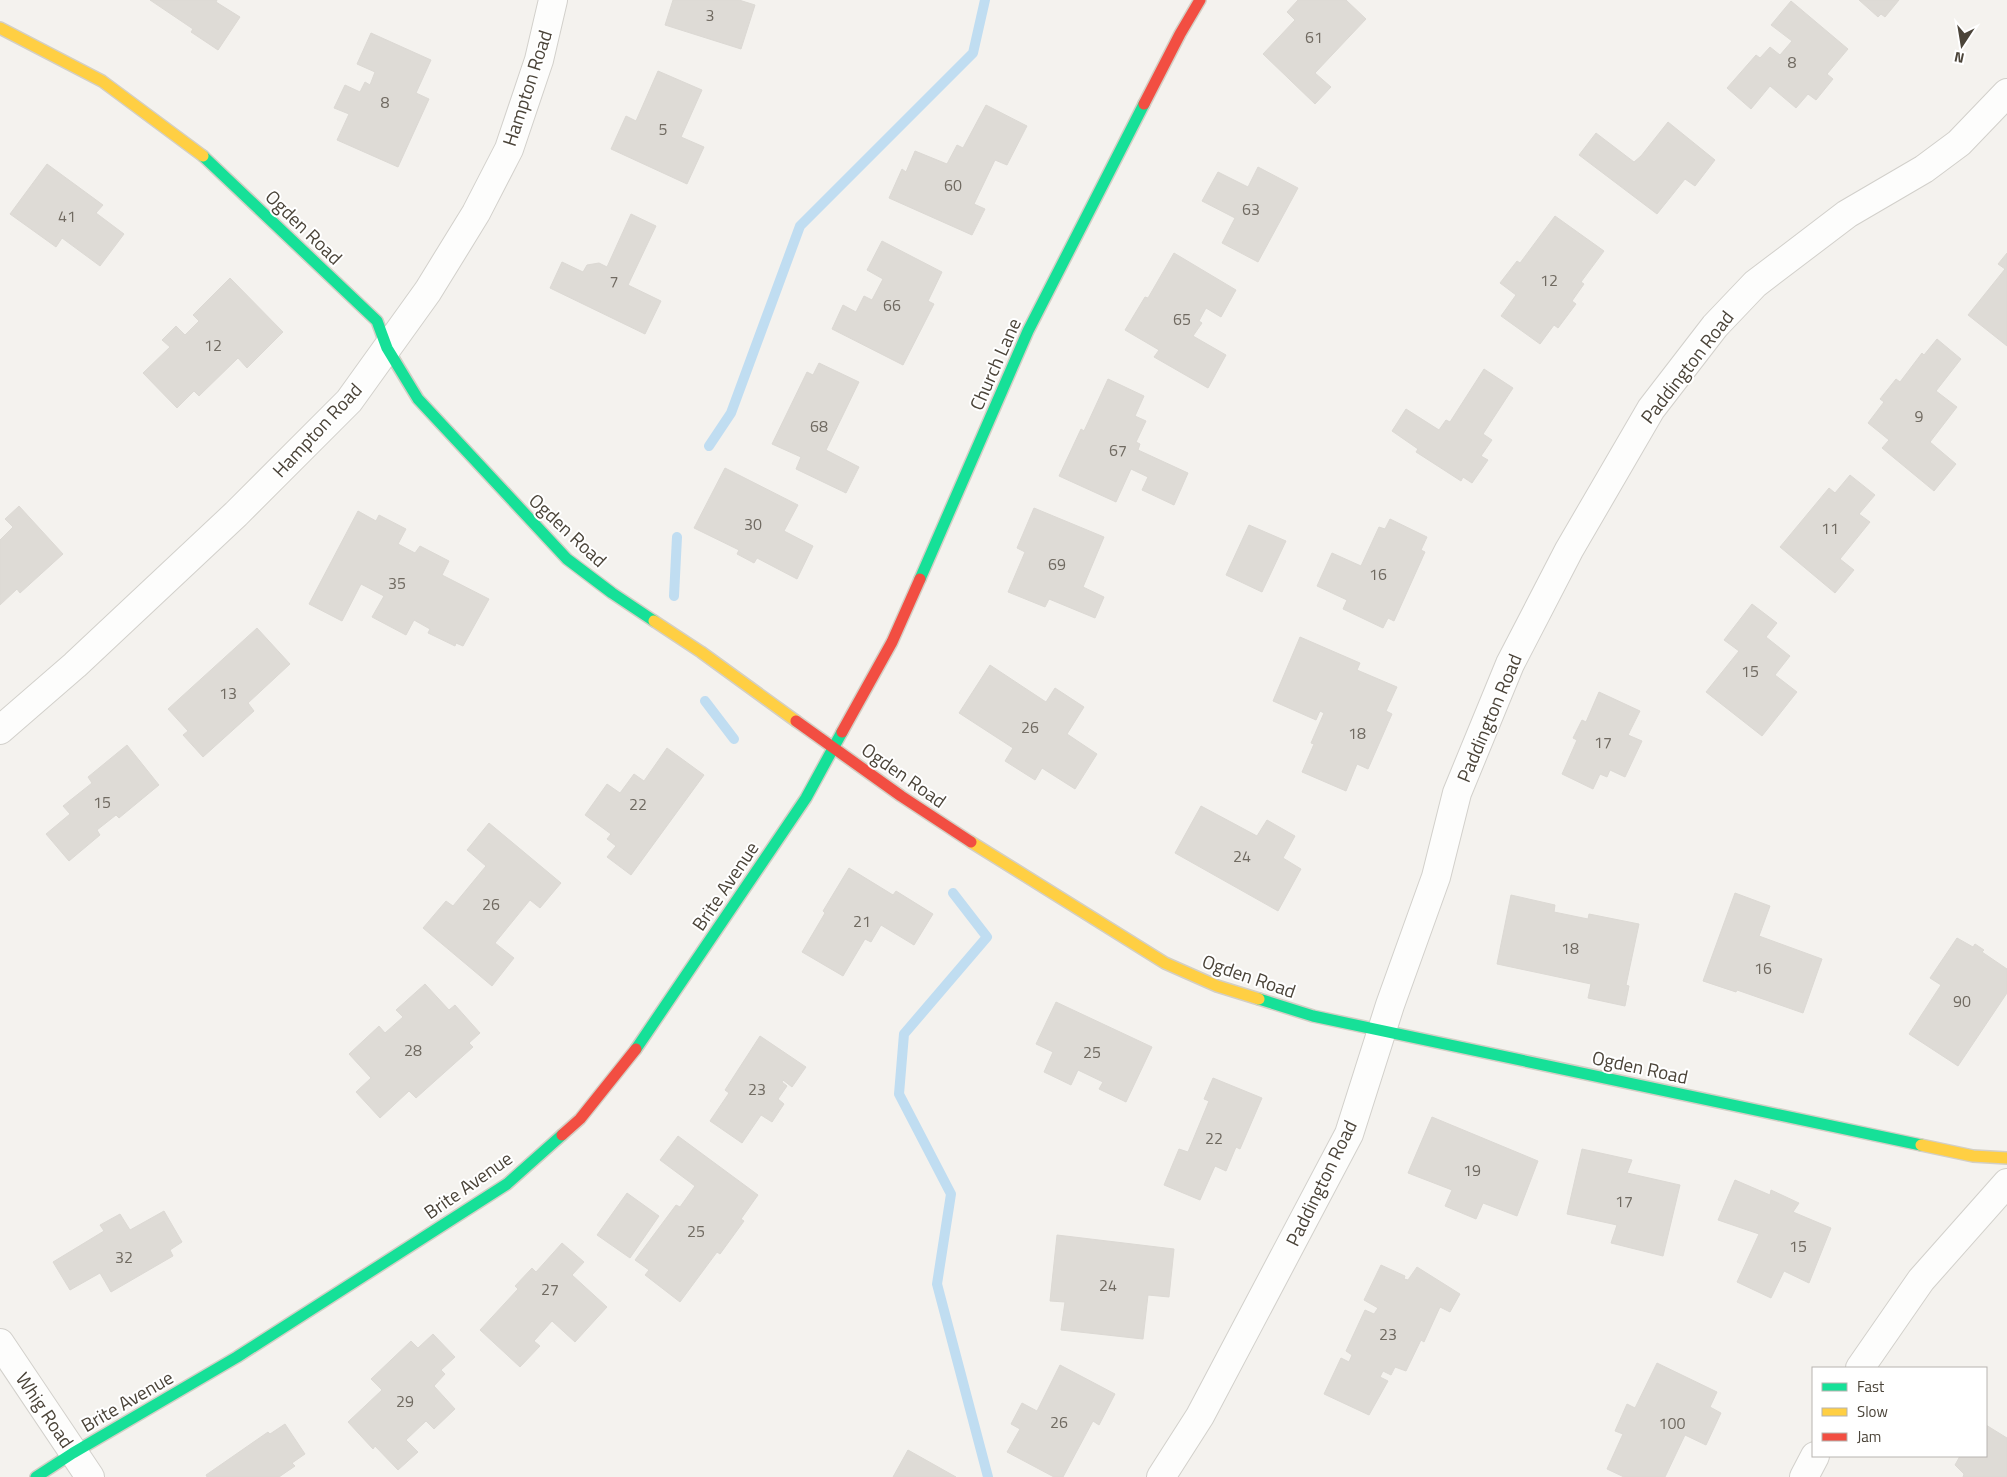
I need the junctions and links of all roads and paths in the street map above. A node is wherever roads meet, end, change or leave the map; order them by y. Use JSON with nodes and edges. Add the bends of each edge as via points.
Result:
{"nodes":[{"id":1,"x":553,"y":0,"type":"edge"},
{"id":2,"x":1200,"y":0,"type":"edge"},
{"id":3,"x":0,"y":28,"type":"edge"},
{"id":4,"x":2007,"y":93,"type":"edge"},
{"id":5,"x":387,"y":348,"type":"junction"},
{"id":6,"x":0,"y":730,"type":"edge"},
{"id":7,"x":834,"y":747,"type":"junction"},
{"id":8,"x":1382,"y":1031,"type":"junction"},
{"id":9,"x":2007,"y":1158,"type":"edge"},
{"id":10,"x":2007,"y":1183,"type":"edge"},
{"id":11,"x":0,"y":1343,"type":"edge"},
{"id":12,"x":1861,"y":1367,"type":"edge"},
{"id":13,"x":73,"y":1453,"type":"junction"},
{"id":14,"x":1814,"y":1457,"type":"edge"},
{"id":15,"x":36,"y":1477,"type":"edge"},
{"id":16,"x":90,"y":1477,"type":"edge"},
{"id":17,"x":1161,"y":1477,"type":"edge"},
{"id":18,"x":1804,"y":1477,"type":"edge"}],
"edges":[{"from":1,"to":5,"type":"street","name":"Hampton Road","via":[[539,60],[509,149],[476,213],[428,291]]},
{"from":2,"to":7,"type":"street","name":"Church Lane","via":[[1028,331],[892,642]]},
{"from":3,"to":5,"type":"street","name":"Ogden Road","via":[[102,81],[210,161],[377,321]]},
{"from":4,"to":8,"type":"street","name":"Paddington Road","via":[[1959,143],[1924,169],[1847,214],[1755,284],[1715,326],[1651,409],[1569,550],[1510,664],[1457,793],[1436,876]]},
{"from":5,"to":6,"type":"street","name":"Hampton Road","via":[[349,401],[236,514],[75,665]]},
{"from":5,"to":7,"type":"street","name":"Ogden Road","via":[[418,399],[567,559]]},
{"from":7,"to":8,"type":"street","name":"Ogden Road","via":[[901,796],[1015,871],[1166,962],[1217,986],[1313,1016]]},
{"from":7,"to":13,"type":"street","name":"Brite Avenue","via":[[806,798],[642,1042],[580,1119],[506,1184],[237,1357]]},
{"from":8,"to":9,"type":"street","name":"Ogden Road","via":[[1974,1156]]},
{"from":8,"to":17,"type":"street","name":"Paddington Road","via":[[1349,1134],[1200,1416]]},
{"from":10,"to":12,"type":"street","via":[[1921,1280]]},
{"from":11,"to":13,"type":"street","name":"Whig Road"},
{"from":13,"to":15,"type":"street","name":"Brite Avenue"},
{"from":13,"to":16,"type":"street","name":"Whig Road"},
{"from":14,"to":18,"type":"street"}]}
